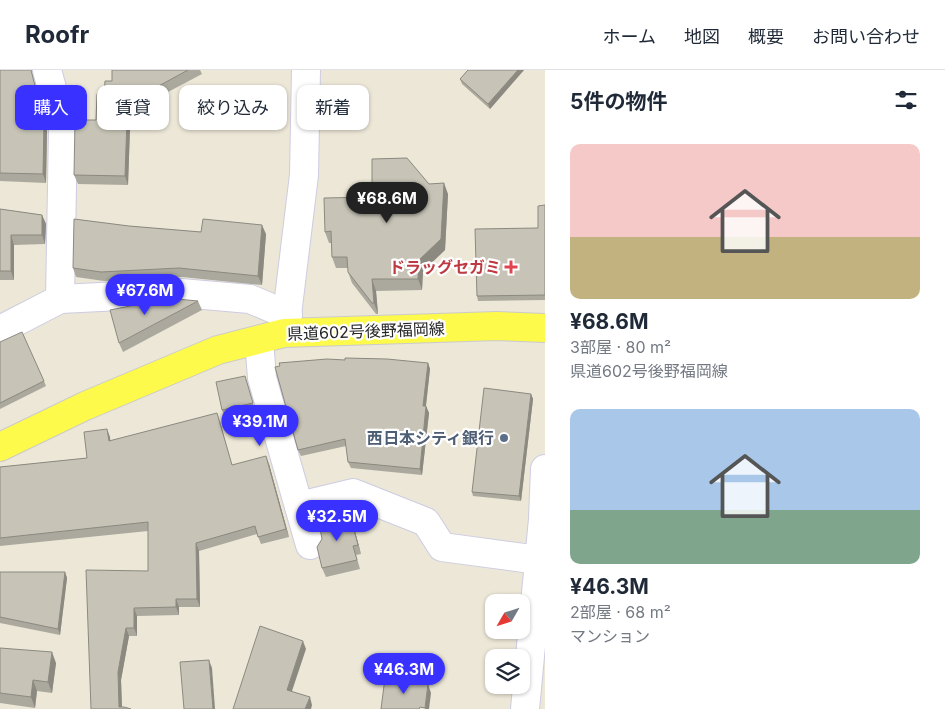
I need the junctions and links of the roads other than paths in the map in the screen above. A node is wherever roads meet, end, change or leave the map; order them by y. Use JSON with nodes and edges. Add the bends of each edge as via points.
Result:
{"nodes":[{"id":1,"x":47,"y":70,"type":"edge"},
{"id":2,"x":306,"y":70,"type":"edge"},
{"id":3,"x":60,"y":299,"type":"junction"},
{"id":4,"x":286,"y":324,"type":"junction"},
{"id":5,"x":545,"y":328,"type":"edge"},
{"id":6,"x":0,"y":330,"type":"edge"},
{"id":7,"x":259,"y":340,"type":"junction"},
{"id":8,"x":0,"y":447,"type":"edge"},
{"id":9,"x":545,"y":469,"type":"edge"},
{"id":10,"x":299,"y":506,"type":"junction"},
{"id":11,"x":310,"y":545,"type":"dead end"},
{"id":12,"x":540,"y":560,"type":"junction"},
{"id":13,"x":525,"y":709,"type":"edge"}],
"edges":[{"from":1,"to":3,"type":"street","via":[[63,129]]},
{"from":2,"to":4,"type":"street","via":[[304,175]]},
{"from":3,"to":4,"type":"street","via":[[182,294],[250,299]]},
{"from":3,"to":6,"type":"street"},
{"from":4,"to":5,"type":"main road","name":"県道602号後野福岡線"},
{"from":4,"to":7,"type":"main road","name":"県道602号後野福岡線"},
{"from":7,"to":8,"type":"main road","name":"県道602号後野福岡線","via":[[218,350],[85,406]]},
{"from":7,"to":10,"type":"street","via":[[262,378]]},
{"from":9,"to":12,"type":"street"},
{"from":10,"to":11,"type":"street"},
{"from":10,"to":12,"type":"street","via":[[353,492],[426,522],[442,547]]},
{"from":12,"to":13,"type":"street"}]}
